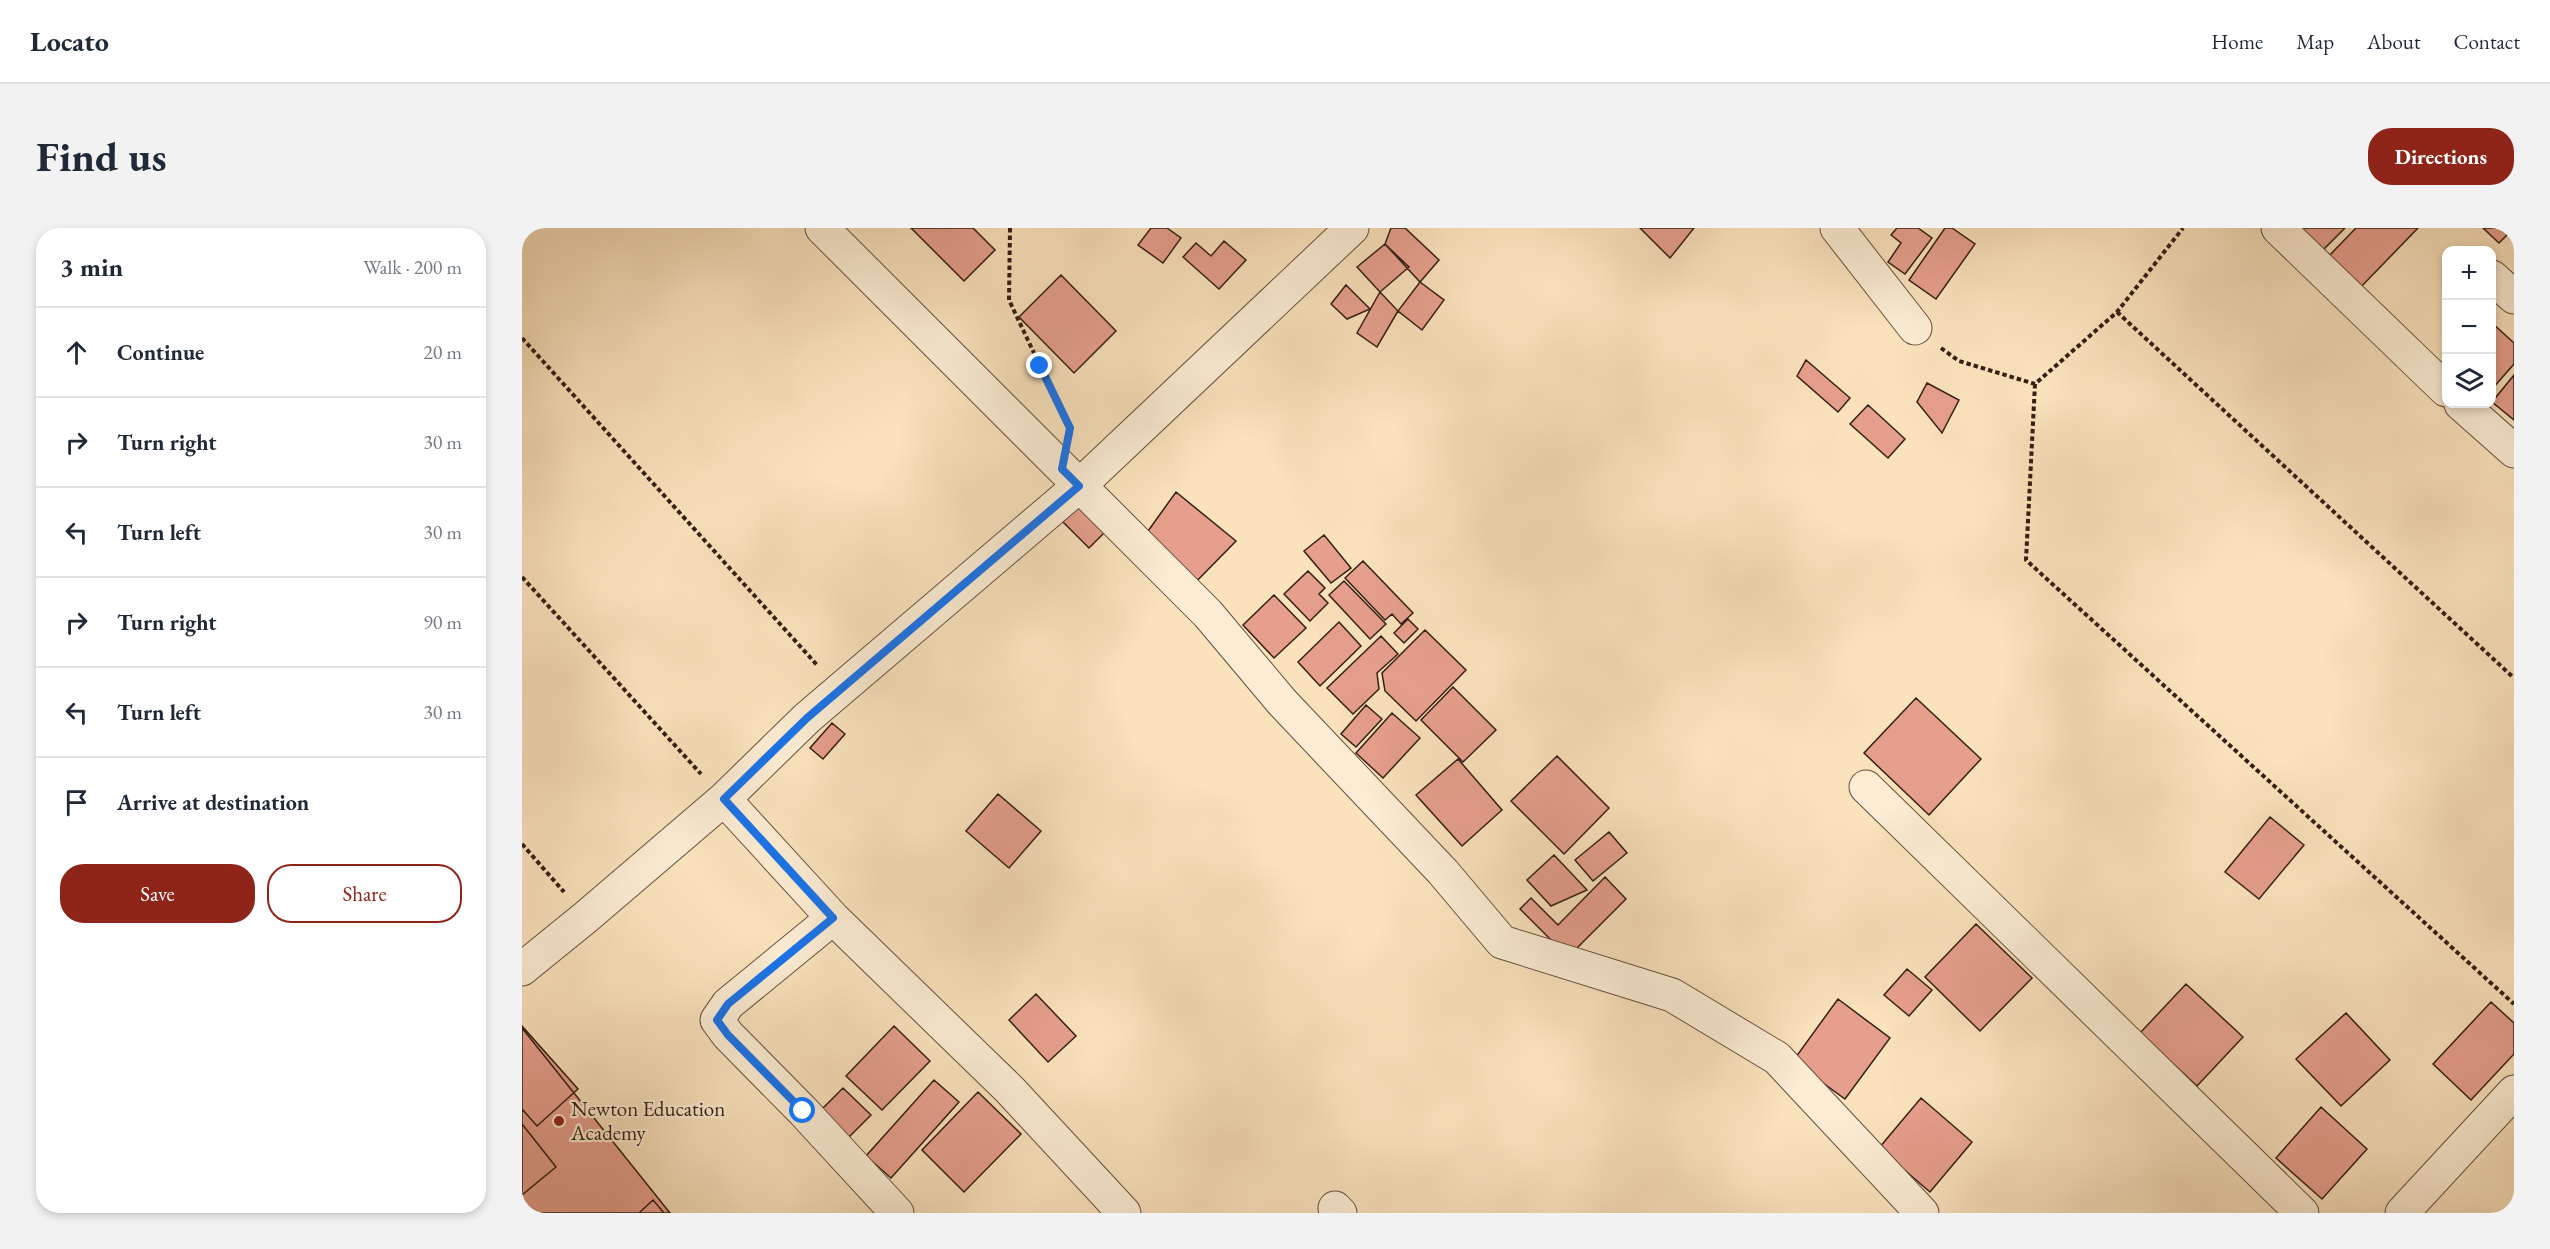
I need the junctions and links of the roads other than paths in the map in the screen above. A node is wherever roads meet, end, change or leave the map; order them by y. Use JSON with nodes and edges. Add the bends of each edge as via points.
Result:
{"nodes":[{"id":1,"x":822,"y":228,"type":"edge"},
{"id":2,"x":1837,"y":228,"type":"edge"},
{"id":3,"x":2277,"y":228,"type":"edge"},
{"id":4,"x":1336,"y":233,"type":"edge"},
{"id":5,"x":2496,"y":281,"type":"edge"},
{"id":6,"x":2514,"y":297,"type":"edge"},
{"id":7,"x":1915,"y":328,"type":"road end"},
{"id":8,"x":2442,"y":386,"type":"edge"},
{"id":9,"x":2466,"y":408,"type":"edge"},
{"id":10,"x":2514,"y":451,"type":"edge"},
{"id":11,"x":1071,"y":478,"type":"junction"},
{"id":12,"x":1866,"y":787,"type":"dead end"},
{"id":13,"x":724,"y":799,"type":"junction"},
{"id":14,"x":833,"y":918,"type":"junction"},
{"id":15,"x":522,"y":969,"type":"edge"},
{"id":16,"x":2514,"y":1092,"type":"edge"},
{"id":17,"x":897,"y":1213,"type":"edge"},
{"id":18,"x":1124,"y":1213,"type":"edge"},
{"id":19,"x":1922,"y":1213,"type":"edge"},
{"id":20,"x":2302,"y":1213,"type":"edge"},
{"id":21,"x":2402,"y":1213,"type":"edge"}],
"edges":[{"from":1,"to":11,"type":"street"},
{"from":2,"to":7,"type":"street"},
{"from":3,"to":8,"type":"street"},
{"from":4,"to":11,"type":"street"},
{"from":5,"to":6,"type":"street"},
{"from":9,"to":10,"type":"street"},
{"from":11,"to":13,"type":"street","via":[[807,718]]},
{"from":11,"to":19,"type":"street","via":[[1208,614],[1282,702],[1443,872],[1502,942],[1672,995],[1778,1058]]},
{"from":12,"to":20,"type":"street"},
{"from":13,"to":14,"type":"street"},
{"from":13,"to":15,"type":"street"},
{"from":14,"to":17,"type":"street","via":[[728,1004],[717,1020]]},
{"from":14,"to":18,"type":"street","via":[[1010,1090]]},
{"from":16,"to":21,"type":"street"}]}
